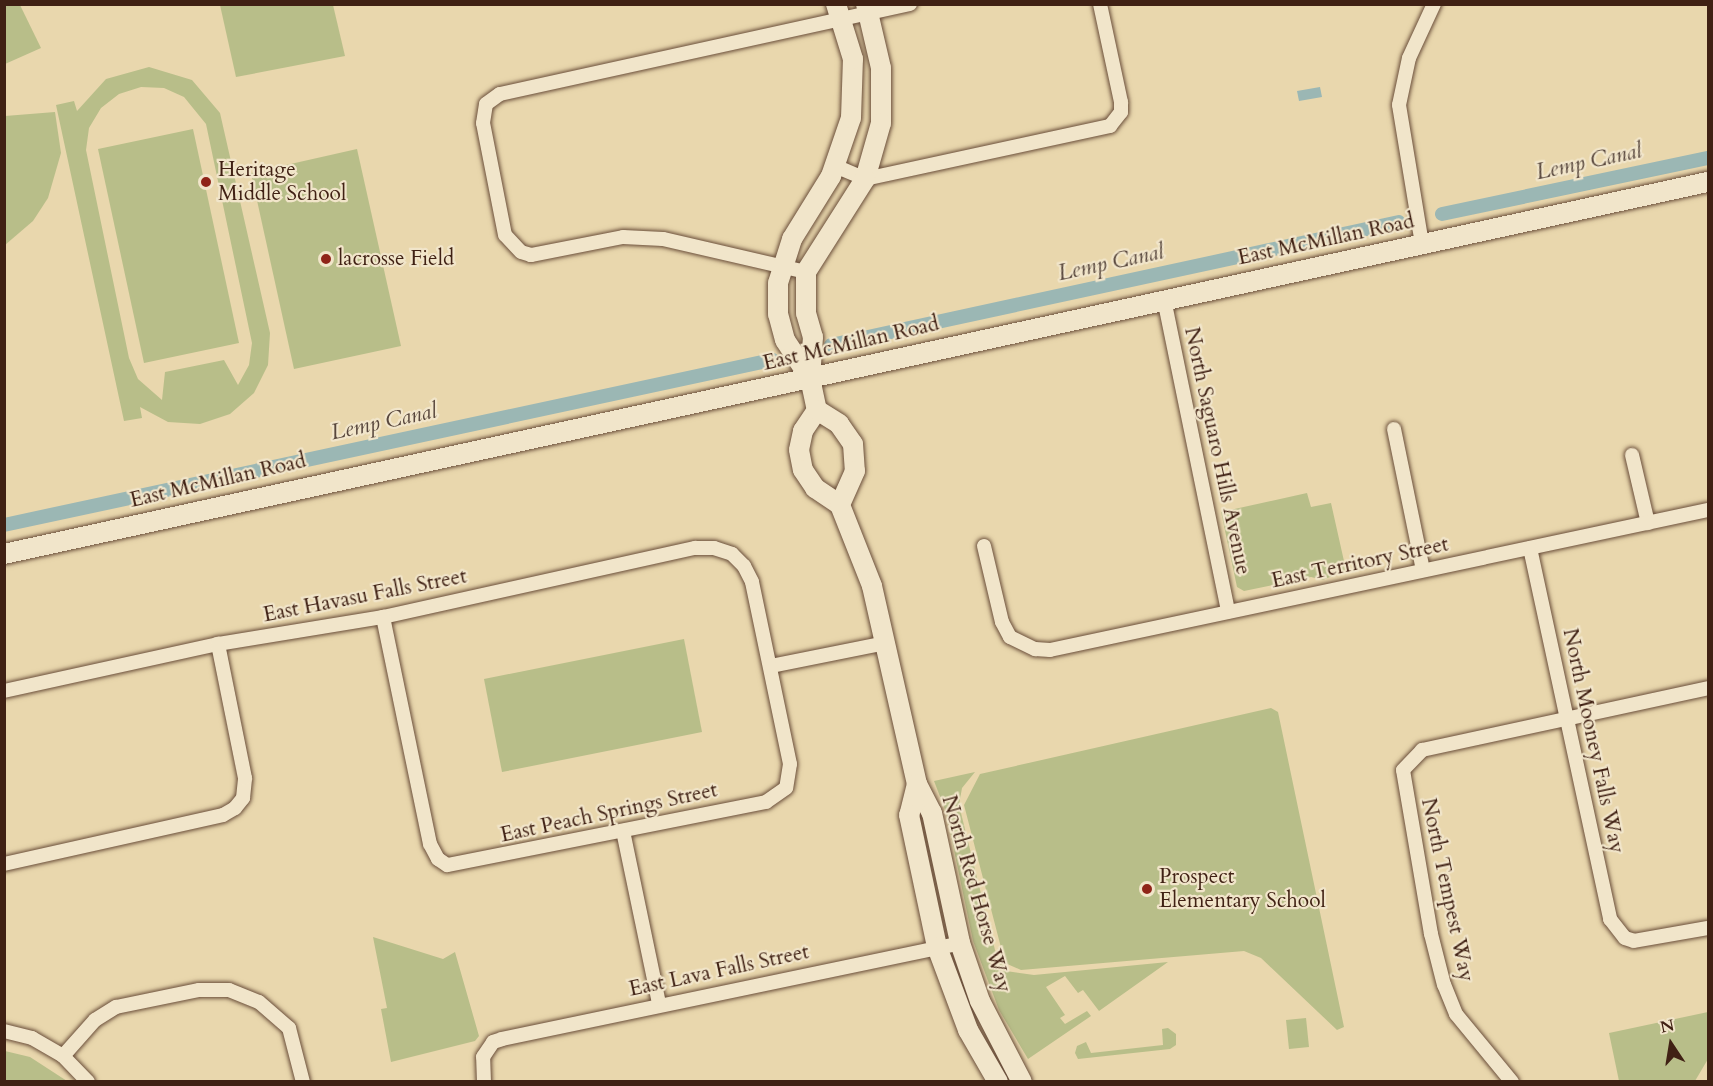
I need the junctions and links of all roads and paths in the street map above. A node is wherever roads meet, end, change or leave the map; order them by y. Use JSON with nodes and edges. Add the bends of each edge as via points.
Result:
{"nodes":[{"id":1,"x":910,"y":4,"type":"edge"},
{"id":2,"x":1100,"y":4,"type":"edge"},
{"id":3,"x":1434,"y":4,"type":"edge"},
{"id":4,"x":868,"y":9,"type":"edge"},
{"id":5,"x":839,"y":12,"type":"edge"},
{"id":6,"x":836,"y":166,"type":"junction"},
{"id":7,"x":865,"y":179,"type":"junction"},
{"id":8,"x":1708,"y":182,"type":"edge"},
{"id":9,"x":1422,"y":244,"type":"junction"},
{"id":10,"x":782,"y":266,"type":"junction"},
{"id":11,"x":806,"y":273,"type":"junction"},
{"id":12,"x":1164,"y":299,"type":"junction"},
{"id":13,"x":810,"y":378,"type":"junction"},
{"id":14,"x":817,"y":410,"type":"junction"},
{"id":15,"x":1394,"y":429,"type":"dead end"},
{"id":16,"x":1632,"y":455,"type":"dead end"},
{"id":17,"x":840,"y":505,"type":"junction"},
{"id":18,"x":1708,"y":510,"type":"edge"},
{"id":19,"x":1648,"y":523,"type":"junction"},
{"id":20,"x":984,"y":546,"type":"dead end"},
{"id":21,"x":1530,"y":548,"type":"junction"},
{"id":22,"x":4,"y":554,"type":"edge"},
{"id":23,"x":1424,"y":570,"type":"junction"},
{"id":24,"x":1228,"y":612,"type":"junction"},
{"id":25,"x":383,"y":617,"type":"junction"},
{"id":26,"x":886,"y":643,"type":"junction"},
{"id":27,"x":218,"y":644,"type":"junction"},
{"id":28,"x":771,"y":666,"type":"junction"},
{"id":29,"x":1708,"y":688,"type":"edge"},
{"id":30,"x":4,"y":691,"type":"edge"},
{"id":31,"x":1566,"y":719,"type":"junction"},
{"id":32,"x":917,"y":784,"type":"junction"},
{"id":33,"x":623,"y":831,"type":"junction"},
{"id":34,"x":4,"y":864,"type":"edge"},
{"id":35,"x":1708,"y":928,"type":"edge"},
{"id":36,"x":960,"y":943,"type":"junction"},
{"id":37,"x":937,"y":947,"type":"junction"},
{"id":38,"x":659,"y":1004,"type":"junction"},
{"id":39,"x":4,"y":1031,"type":"edge"},
{"id":40,"x":63,"y":1056,"type":"junction"},
{"id":41,"x":88,"y":1082,"type":"edge"},
{"id":42,"x":303,"y":1082,"type":"edge"},
{"id":43,"x":484,"y":1082,"type":"edge"},
{"id":44,"x":998,"y":1082,"type":"edge"},
{"id":45,"x":1022,"y":1082,"type":"edge"},
{"id":46,"x":1512,"y":1082,"type":"edge"}],
"edges":[{"from":1,"to":4,"type":"street"},
{"from":2,"to":7,"type":"street","via":[[1121,102],[1117,120],[1101,131]]},
{"from":3,"to":9,"type":"street","via":[[1403,75],[1399,105]]},
{"from":4,"to":5,"type":"street"},
{"from":4,"to":7,"type":"street","via":[[881,68],[883,109]]},
{"from":5,"to":6,"type":"street","via":[[853,59],[854,101]]},
{"from":5,"to":10,"type":"street","via":[[500,94],[486,104],[483,123],[505,235],[515,248],[531,255],[623,237],[663,239]]},
{"from":6,"to":7,"type":"street"},
{"from":6,"to":10,"type":"street","via":[[792,239]]},
{"from":7,"to":11,"type":"street"},
{"from":8,"to":9,"type":"street","name":"East McMillan Road"},
{"from":9,"to":12,"type":"street","name":"East McMillan Road"},
{"from":10,"to":11,"type":"street"},
{"from":10,"to":13,"type":"street","via":[[777,300],[780,326],[789,351]]},
{"from":11,"to":13,"type":"street","via":[[806,312],[813,337]]},
{"from":12,"to":13,"type":"street","name":"East McMillan Road"},
{"from":12,"to":24,"type":"street","name":"North Saguaro Hills Avenue"},
{"from":13,"to":14,"type":"street"},
{"from":13,"to":22,"type":"street","name":"East McMillan Road"},
{"from":14,"to":17,"type":"street","via":[[839,424],[853,444],[855,471]]},
{"from":14,"to":17,"type":"street","via":[[803,431],[799,450],[803,470],[815,488]]},
{"from":15,"to":23,"type":"street"},
{"from":16,"to":19,"type":"street"},
{"from":17,"to":26,"type":"street","name":"North Red Horse Way","via":[[874,594]]},
{"from":18,"to":19,"type":"street","name":"East Territory Street"},
{"from":19,"to":21,"type":"street","name":"East Territory Street"},
{"from":20,"to":24,"type":"street","name":"East Territory Street","via":[[1002,622],[1010,637],[1020,644],[1050,650]]},
{"from":21,"to":23,"type":"street","name":"East Territory Street"},
{"from":21,"to":31,"type":"street","name":"North Mooney Falls Way"},
{"from":23,"to":24,"type":"street","name":"East Territory Street"},
{"from":25,"to":27,"type":"street","name":"East Havasu Falls Street"},
{"from":25,"to":28,"type":"street","name":"East Havasu Falls Street","via":[[695,548],[732,554],[744,566],[752,582]]},
{"from":25,"to":33,"type":"street","name":"East Peach Springs Street","via":[[430,844],[438,859],[458,865]]},
{"from":26,"to":28,"type":"street"},
{"from":26,"to":32,"type":"street","name":"North Red Horse Way"},
{"from":27,"to":30,"type":"street","name":"East Havasu Falls Street"},
{"from":27,"to":34,"type":"street","via":[[245,778],[243,798],[223,815]]},
{"from":28,"to":33,"type":"street","name":"East Peach Springs Street","via":[[790,764],[786,788],[766,802]]},
{"from":29,"to":31,"type":"street"},
{"from":31,"to":35,"type":"street","name":"North Mooney Falls Way","via":[[1610,919],[1625,938],[1644,942]]},
{"from":31,"to":46,"type":"street","name":"North Tempest Way","via":[[1422,750],[1403,770],[1444,985],[1455,1014]]},
{"from":32,"to":36,"type":"street","name":"North Red Horse Way","via":[[932,813]]},
{"from":32,"to":37,"type":"street","name":"North Red Horse Way","via":[[909,815]]},
{"from":33,"to":38,"type":"street"},
{"from":36,"to":37,"type":"street","name":"East Lava Falls Street"},
{"from":36,"to":45,"type":"street","name":"North Red Horse Way","via":[[980,1001]]},
{"from":37,"to":38,"type":"street","name":"East Lava Falls Street"},
{"from":37,"to":44,"type":"street","name":"North Red Horse Way","via":[[968,1030]]},
{"from":38,"to":43,"type":"street","name":"East Lava Falls Street","via":[[502,1039],[483,1057]]},
{"from":39,"to":40,"type":"street","via":[[32,1038]]},
{"from":40,"to":41,"type":"street"},
{"from":40,"to":42,"type":"street","via":[[95,1020],[116,1007],[214,988],[239,992],[260,1002],[289,1028]]}]}
